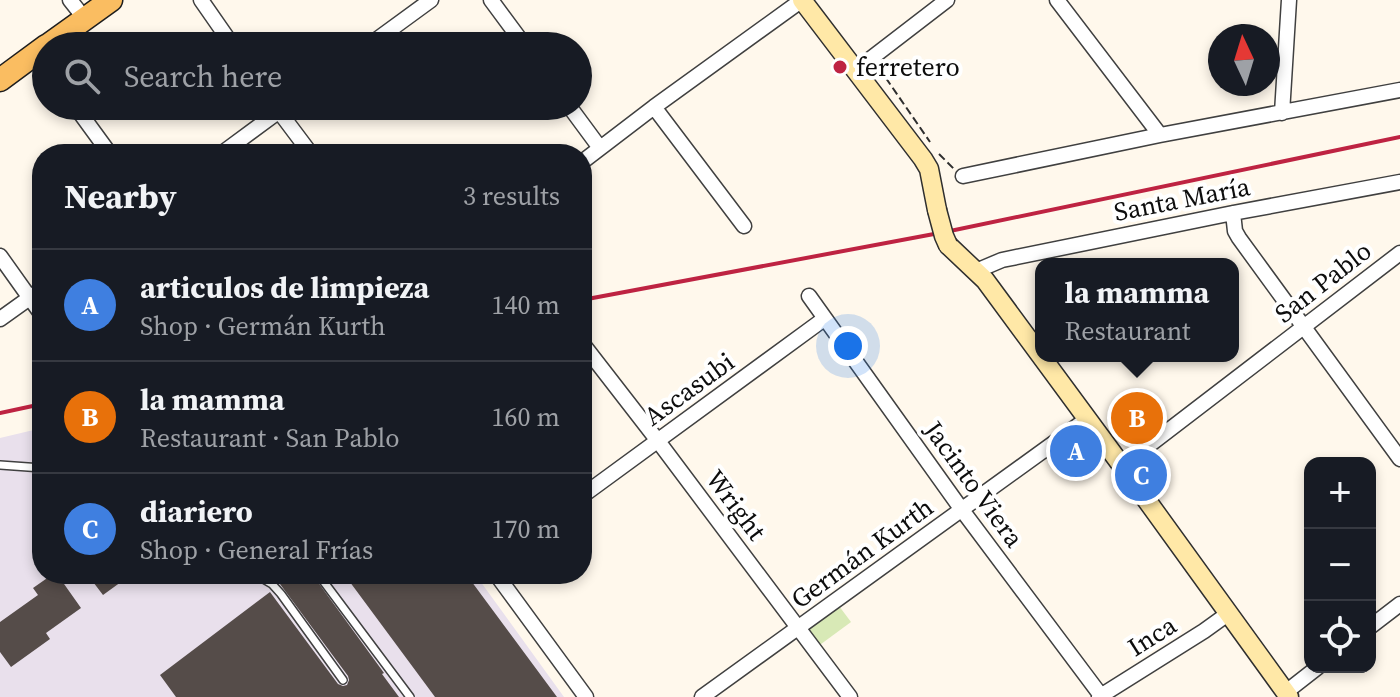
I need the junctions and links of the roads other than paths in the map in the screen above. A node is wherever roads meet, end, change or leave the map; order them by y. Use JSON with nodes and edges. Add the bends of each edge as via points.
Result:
{"nodes":[{"id":1,"x":70,"y":0,"type":"edge"},
{"id":2,"x":111,"y":0,"type":"edge"},
{"id":3,"x":201,"y":0,"type":"edge"},
{"id":4,"x":431,"y":0,"type":"edge"},
{"id":5,"x":491,"y":0,"type":"edge"},
{"id":6,"x":802,"y":0,"type":"edge"},
{"id":7,"x":947,"y":0,"type":"edge"},
{"id":8,"x":1057,"y":0,"type":"edge"},
{"id":9,"x":1288,"y":0,"type":"edge"},
{"id":10,"x":85,"y":19,"type":"junction"},
{"id":11,"x":69,"y":32,"type":"edge"},
{"id":12,"x":223,"y":32,"type":"edge"},
{"id":13,"x":387,"y":32,"type":"edge"},
{"id":14,"x":515,"y":32,"type":"edge"},
{"id":15,"x":32,"y":60,"type":"edge"},
{"id":16,"x":856,"y":70,"type":"junction"},
{"id":17,"x":0,"y":80,"type":"edge"},
{"id":18,"x":1400,"y":90,"type":"edge"},
{"id":19,"x":654,"y":107,"type":"junction"},
{"id":20,"x":1282,"y":113,"type":"junction"},
{"id":21,"x":85,"y":120,"type":"edge"},
{"id":22,"x":265,"y":120,"type":"edge"},
{"id":23,"x":288,"y":120,"type":"edge"},
{"id":24,"x":579,"y":120,"type":"edge"},
{"id":25,"x":1160,"y":135,"type":"junction"},
{"id":26,"x":103,"y":144,"type":"edge"},
{"id":27,"x":234,"y":144,"type":"edge"},
{"id":28,"x":304,"y":144,"type":"edge"},
{"id":29,"x":600,"y":148,"type":"junction"},
{"id":30,"x":592,"y":154,"type":"edge"},
{"id":31,"x":963,"y":176,"type":"road end"},
{"id":32,"x":1400,"y":182,"type":"edge"},
{"id":33,"x":1233,"y":213,"type":"junction"},
{"id":34,"x":744,"y":226,"type":"dead end"},
{"id":35,"x":1400,"y":253,"type":"edge"},
{"id":36,"x":0,"y":256,"type":"edge"},
{"id":37,"x":976,"y":271,"type":"junction"},
{"id":38,"x":32,"y":289,"type":"edge"},
{"id":39,"x":32,"y":296,"type":"edge"},
{"id":40,"x":809,"y":296,"type":"dead end"},
{"id":41,"x":0,"y":319,"type":"edge"},
{"id":42,"x":824,"y":319,"type":"junction"},
{"id":43,"x":1304,"y":327,"type":"junction"},
{"id":44,"x":1035,"y":348,"type":"edge"},
{"id":45,"x":592,"y":356,"type":"edge"},
{"id":46,"x":1045,"y":362,"type":"edge"},
{"id":47,"x":1087,"y":419,"type":"junction"},
{"id":48,"x":658,"y":441,"type":"junction"},
{"id":49,"x":1400,"y":459,"type":"edge"},
{"id":50,"x":0,"y":465,"type":"edge"},
{"id":51,"x":1122,"y":466,"type":"junction"},
{"id":52,"x":32,"y":467,"type":"edge"},
{"id":53,"x":592,"y":489,"type":"edge"},
{"id":54,"x":962,"y":510,"type":"junction"},
{"id":55,"x":272,"y":584,"type":"edge"},
{"id":56,"x":325,"y":584,"type":"edge"},
{"id":57,"x":503,"y":584,"type":"edge"},
{"id":58,"x":1400,"y":604,"type":"edge"},
{"id":59,"x":1229,"y":613,"type":"junction"},
{"id":60,"x":1376,"y":622,"type":"edge"},
{"id":61,"x":799,"y":628,"type":"junction"},
{"id":62,"x":1312,"y":673,"type":"edge"},
{"id":63,"x":343,"y":680,"type":"dead end"},
{"id":64,"x":1288,"y":695,"type":"edge"},
{"id":65,"x":410,"y":697,"type":"edge"},
{"id":66,"x":586,"y":697,"type":"edge"},
{"id":67,"x":702,"y":697,"type":"edge"},
{"id":68,"x":850,"y":697,"type":"edge"},
{"id":69,"x":1101,"y":697,"type":"edge"}],
"edges":[{"from":1,"to":10,"type":"street"},
{"from":2,"to":10,"type":"main road"},
{"from":3,"to":12,"type":"street"},
{"from":4,"to":13,"type":"street"},
{"from":5,"to":14,"type":"street"},
{"from":6,"to":16,"type":"main road"},
{"from":6,"to":19,"type":"street"},
{"from":7,"to":16,"type":"street"},
{"from":8,"to":25,"type":"street"},
{"from":9,"to":20,"type":"street"},
{"from":10,"to":11,"type":"main road"},
{"from":15,"to":17,"type":"main road"},
{"from":16,"to":37,"type":"main road","bridge":true,"via":[[929,169],[948,245]]},
{"from":18,"to":20,"type":"street"},
{"from":19,"to":29,"type":"street"},
{"from":19,"to":34,"type":"street"},
{"from":20,"to":25,"type":"street"},
{"from":21,"to":26,"type":"street"},
{"from":22,"to":27,"type":"street"},
{"from":23,"to":28,"type":"street"},
{"from":24,"to":29,"type":"street"},
{"from":25,"to":31,"type":"street"},
{"from":29,"to":30,"type":"street"},
{"from":32,"to":33,"type":"street","name":"Santa María"},
{"from":33,"to":37,"type":"street","name":"Santa María","via":[[1002,260]]},
{"from":33,"to":43,"type":"street","via":[[1239,238]]},
{"from":35,"to":43,"type":"street","name":"San Pablo"},
{"from":36,"to":38,"type":"street"},
{"from":37,"to":44,"type":"main road"},
{"from":39,"to":41,"type":"street"},
{"from":40,"to":42,"type":"street","name":"Jacinto Viera"},
{"from":42,"to":48,"type":"street","name":"Ascasubi"},
{"from":42,"to":54,"type":"street","name":"Jacinto Viera"},
{"from":43,"to":49,"type":"street"},
{"from":43,"to":51,"type":"street","name":"San Pablo"},
{"from":45,"to":48,"type":"street","name":"Wright"},
{"from":46,"to":47,"type":"main road"},
{"from":47,"to":51,"type":"main road"},
{"from":47,"to":54,"type":"street","name":"Germán Kurth"},
{"from":48,"to":53,"type":"street","name":"Ascasubi"},
{"from":48,"to":61,"type":"street","name":"Wright"},
{"from":50,"to":52,"type":"lane"},
{"from":51,"to":59,"type":"main road"},
{"from":54,"to":61,"type":"street","name":"Germán Kurth"},
{"from":54,"to":69,"type":"street","name":"Jacinto Viera"},
{"from":55,"to":63,"type":"lane"},
{"from":56,"to":65,"type":"lane"},
{"from":57,"to":66,"type":"street"},
{"from":58,"to":60,"type":"street"},
{"from":59,"to":64,"type":"main road"},
{"from":59,"to":69,"type":"street","name":"Inca"},
{"from":61,"to":67,"type":"street","name":"Germán Kurth"},
{"from":61,"to":68,"type":"street","name":"Wright"},
{"from":62,"to":64,"type":"street"}]}
